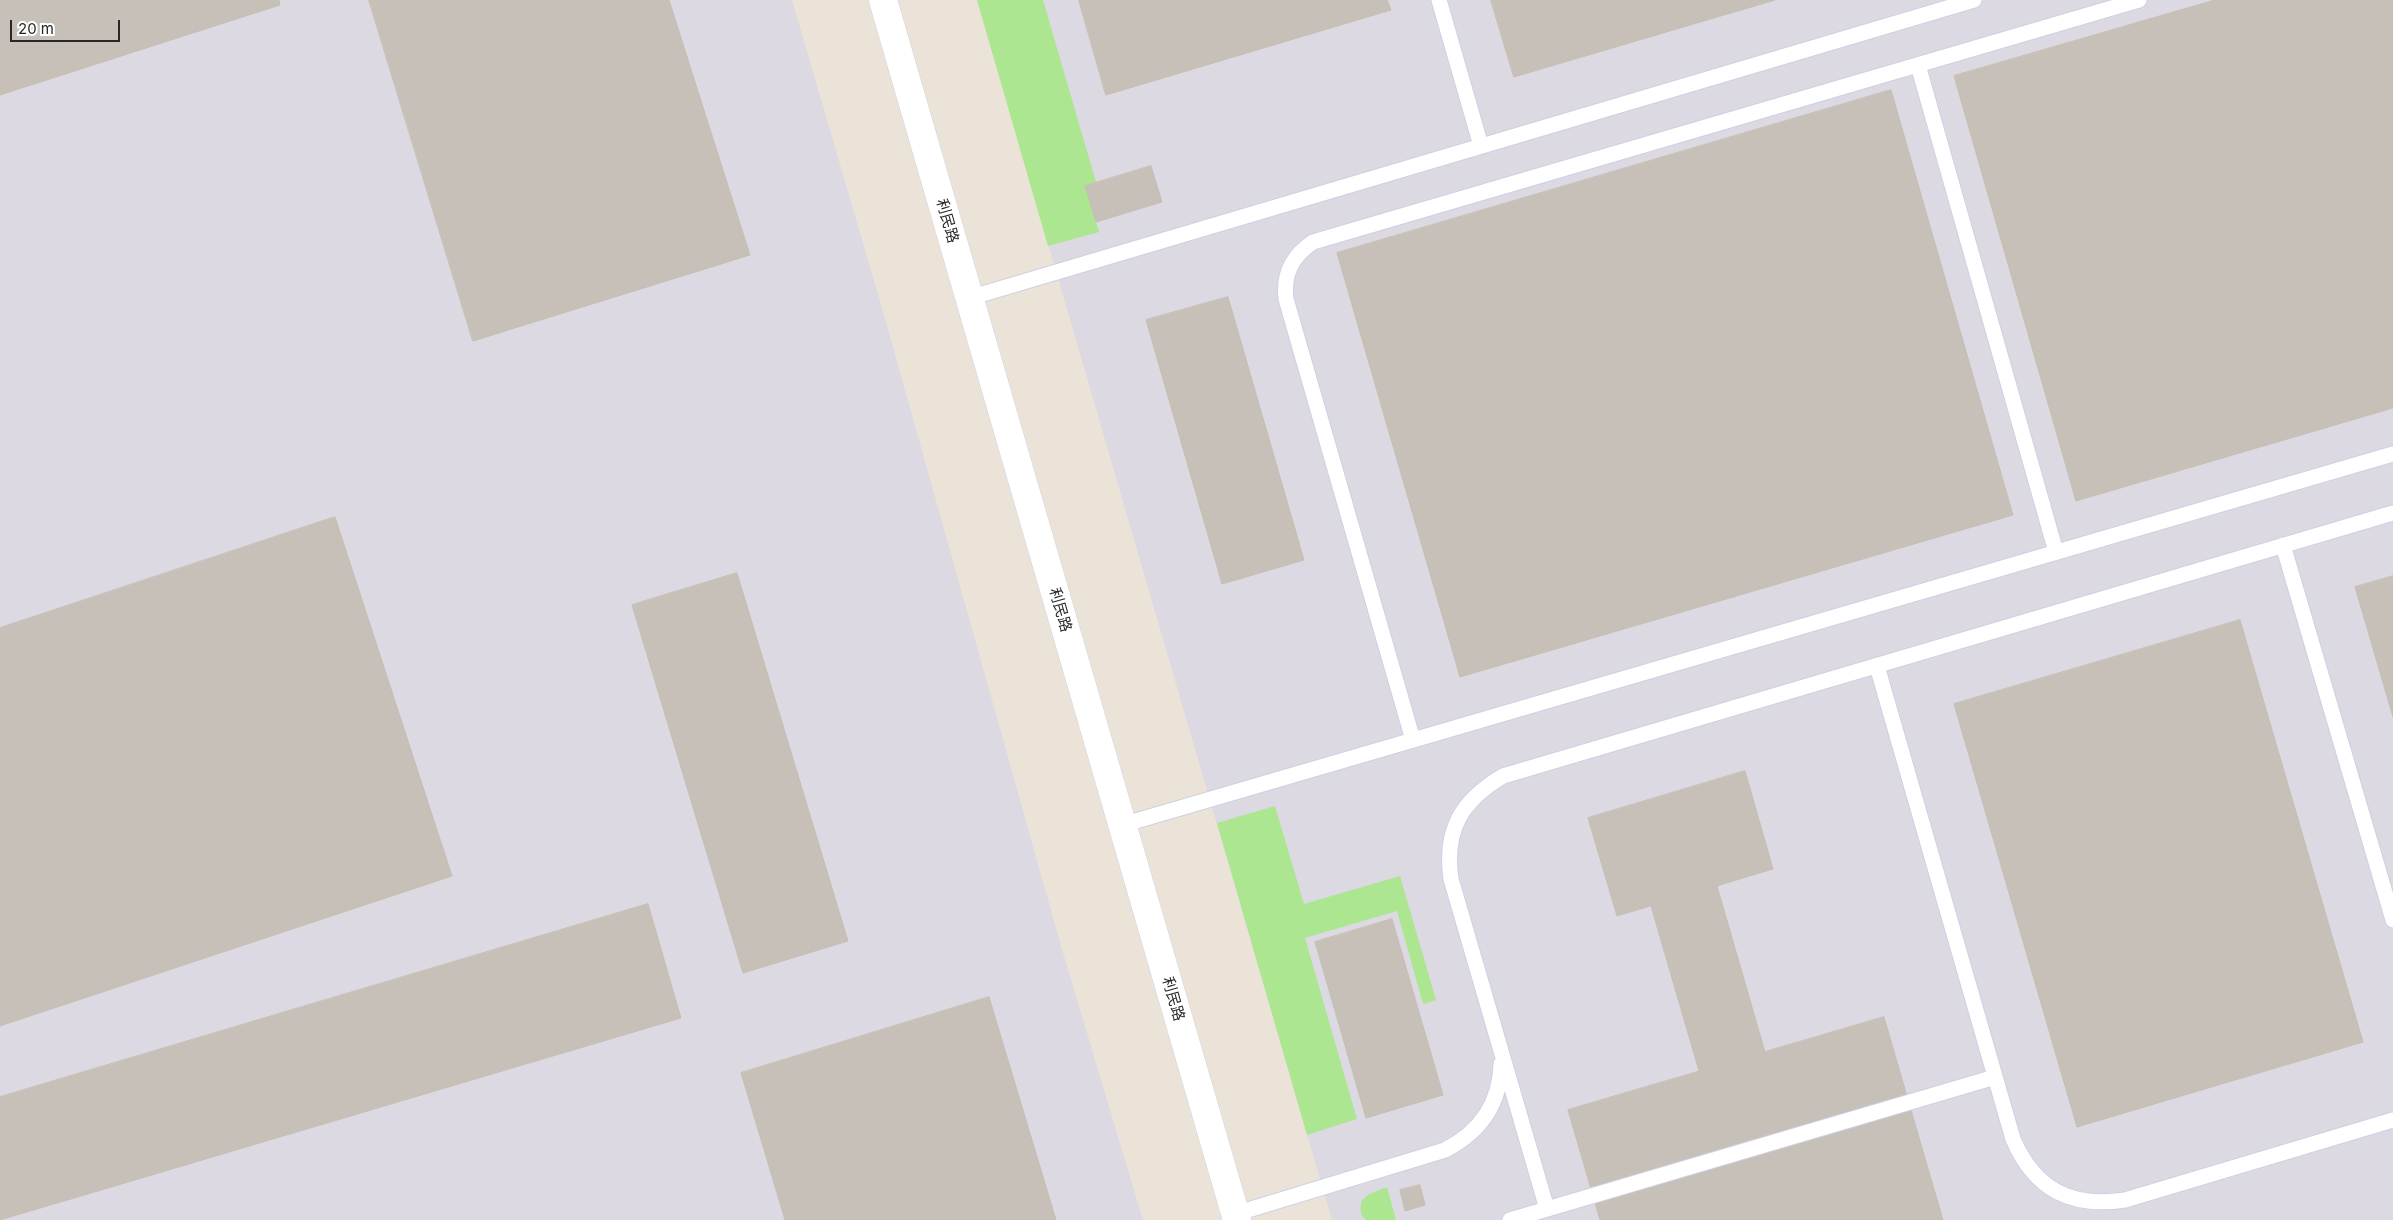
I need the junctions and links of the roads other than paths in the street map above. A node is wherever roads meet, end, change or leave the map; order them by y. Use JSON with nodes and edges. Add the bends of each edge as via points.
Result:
{"nodes":[{"id":1,"x":883,"y":0,"type":"edge"},
{"id":2,"x":1438,"y":0,"type":"edge"},
{"id":3,"x":1974,"y":0,"type":"edge"},
{"id":4,"x":2139,"y":0,"type":"edge"},
{"id":5,"x":1918,"y":65,"type":"junction"},
{"id":6,"x":1481,"y":146,"type":"junction"},
{"id":7,"x":970,"y":298,"type":"junction"},
{"id":8,"x":2393,"y":454,"type":"edge"},
{"id":9,"x":2393,"y":513,"type":"edge"},
{"id":10,"x":2283,"y":545,"type":"junction"},
{"id":11,"x":2056,"y":552,"type":"junction"},
{"id":12,"x":1877,"y":666,"type":"junction"},
{"id":13,"x":1413,"y":740,"type":"junction"},
{"id":14,"x":1122,"y":825,"type":"junction"},
{"id":15,"x":2393,"y":920,"type":"edge"},
{"id":16,"x":1502,"y":1054,"type":"junction"},
{"id":17,"x":1995,"y":1077,"type":"junction"},
{"id":18,"x":2393,"y":1120,"type":"edge"},
{"id":19,"x":1547,"y":1209,"type":"junction"},
{"id":20,"x":1236,"y":1217,"type":"edge"},
{"id":21,"x":1510,"y":1220,"type":"edge"}],
"edges":[{"from":1,"to":7,"type":"main road","name":"利民路"},
{"from":2,"to":6,"type":"lane"},
{"from":3,"to":6,"type":"lane"},
{"from":4,"to":5,"type":"lane"},
{"from":5,"to":11,"type":"lane"},
{"from":5,"to":13,"type":"lane","via":[[1314,242],[1302,249],[1292,262],[1285,279],[1286,299]]},
{"from":6,"to":7,"type":"lane"},
{"from":7,"to":14,"type":"main road","name":"利民路"},
{"from":8,"to":11,"type":"lane"},
{"from":9,"to":10,"type":"lane"},
{"from":10,"to":12,"type":"lane"},
{"from":10,"to":15,"type":"lane"},
{"from":11,"to":13,"type":"lane"},
{"from":12,"to":16,"type":"lane","via":[[1503,776],[1470,800],[1452,835],[1451,879]]},
{"from":12,"to":17,"type":"lane"},
{"from":13,"to":14,"type":"lane"},
{"from":14,"to":20,"type":"main road","name":"利民路"},
{"from":16,"to":19,"type":"lane"},
{"from":16,"to":20,"type":"lane","via":[[1498,1090],[1490,1110],[1478,1128],[1463,1141],[1445,1150]]},
{"from":17,"to":18,"type":"lane","via":[[2020,1156],[2043,1182],[2070,1198],[2088,1202],[2125,1200]]},
{"from":17,"to":19,"type":"lane"},
{"from":19,"to":21,"type":"lane"}]}
